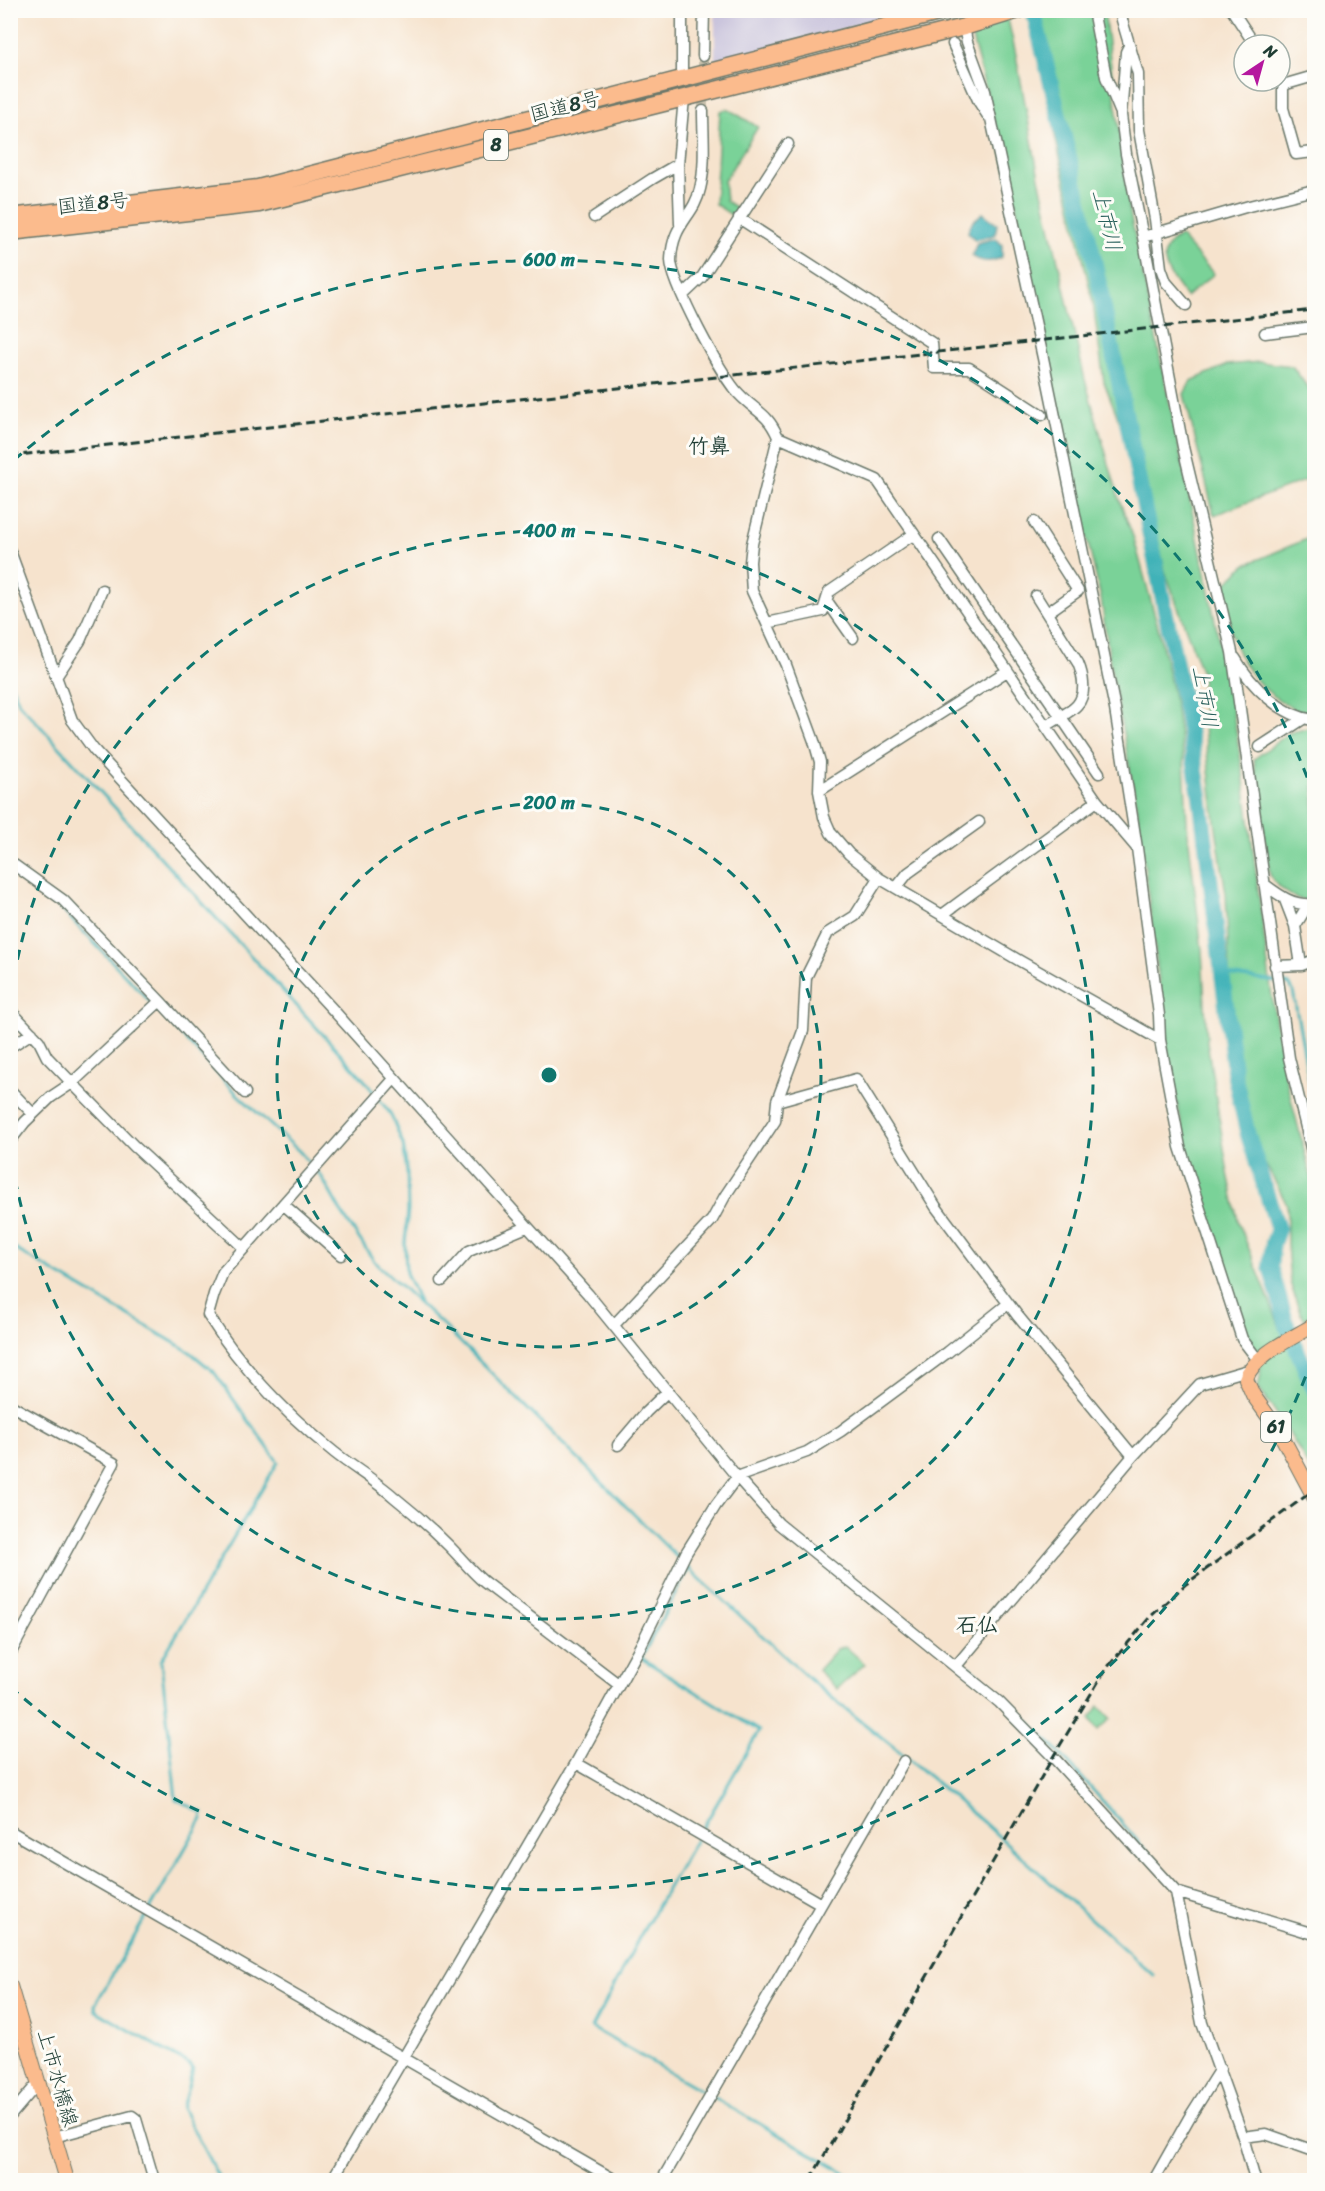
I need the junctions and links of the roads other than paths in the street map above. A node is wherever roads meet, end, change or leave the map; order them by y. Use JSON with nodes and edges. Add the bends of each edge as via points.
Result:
{"nodes":[{"id":1,"x":682,"y":10,"type":"edge"},
{"id":2,"x":704,"y":10,"type":"edge"},
{"id":3,"x":950,"y":10,"type":"edge"},
{"id":4,"x":1019,"y":10,"type":"edge"},
{"id":5,"x":1093,"y":10,"type":"edge"},
{"id":6,"x":1121,"y":10,"type":"edge"},
{"id":7,"x":1232,"y":10,"type":"edge"},
{"id":8,"x":970,"y":24,"type":"junction"},
{"id":9,"x":1247,"y":33,"type":"edge"},
{"id":10,"x":953,"y":44,"type":"dead end"},
{"id":11,"x":1129,"y":45,"type":"junction"},
{"id":12,"x":703,"y":56,"type":"tunnel mouth"},
{"id":13,"x":1314,"y":76,"type":"edge"},
{"id":14,"x":682,"y":80,"type":"junction"},
{"id":15,"x":1292,"y":81,"type":"edge"},
{"id":16,"x":1282,"y":93,"type":"edge"},
{"id":17,"x":684,"y":98,"type":"junction"},
{"id":18,"x":703,"y":111,"type":"tunnel mouth"},
{"id":19,"x":1121,"y":114,"type":"junction"},
{"id":20,"x":992,"y":121,"type":"junction"},
{"id":21,"x":788,"y":144,"type":"dead end"},
{"id":22,"x":1314,"y":152,"type":"edge"},
{"id":23,"x":678,"y":164,"type":"junction"},
{"id":24,"x":1314,"y":190,"type":"edge"},
{"id":25,"x":10,"y":217,"type":"edge"},
{"id":26,"x":594,"y":217,"type":"dead end"},
{"id":27,"x":739,"y":218,"type":"junction"},
{"id":28,"x":680,"y":225,"type":"junction"},
{"id":29,"x":10,"y":232,"type":"edge"},
{"id":30,"x":1156,"y":234,"type":"junction"},
{"id":31,"x":1143,"y":237,"type":"junction"},
{"id":32,"x":683,"y":295,"type":"junction"},
{"id":33,"x":1186,"y":305,"type":"dead end"},
{"id":34,"x":1314,"y":327,"type":"edge"},
{"id":35,"x":1264,"y":333,"type":"dead end"},
{"id":36,"x":1042,"y":415,"type":"dead end"},
{"id":37,"x":778,"y":437,"type":"junction"},
{"id":38,"x":1034,"y":522,"type":"dead end"},
{"id":39,"x":914,"y":534,"type":"junction"},
{"id":40,"x":939,"y":539,"type":"dead end"},
{"id":41,"x":10,"y":551,"type":"edge"},
{"id":42,"x":102,"y":590,"type":"dead end"},
{"id":43,"x":1036,"y":596,"type":"dead end"},
{"id":44,"x":827,"y":601,"type":"junction"},
{"id":45,"x":1047,"y":614,"type":"junction"},
{"id":46,"x":766,"y":624,"type":"junction"},
{"id":47,"x":853,"y":638,"type":"dead end"},
{"id":48,"x":1232,"y":652,"type":"junction"},
{"id":49,"x":1007,"y":671,"type":"junction"},
{"id":50,"x":56,"y":677,"type":"junction"},
{"id":51,"x":1061,"y":717,"type":"junction"},
{"id":52,"x":1309,"y":719,"type":"edge"},
{"id":53,"x":1046,"y":726,"type":"junction"},
{"id":54,"x":1260,"y":747,"type":"dead end"},
{"id":55,"x":1099,"y":773,"type":"dead end"},
{"id":56,"x":819,"y":791,"type":"junction"},
{"id":57,"x":1097,"y":801,"type":"junction"},
{"id":58,"x":978,"y":822,"type":"dead end"},
{"id":59,"x":1137,"y":848,"type":"junction"},
{"id":60,"x":10,"y":862,"type":"edge"},
{"id":61,"x":879,"y":878,"type":"junction"},
{"id":62,"x":1264,"y":884,"type":"junction"},
{"id":63,"x":896,"y":888,"type":"junction"},
{"id":64,"x":1286,"y":900,"type":"junction"},
{"id":65,"x":1311,"y":904,"type":"edge"},
{"id":66,"x":942,"y":915,"type":"junction"},
{"id":67,"x":1295,"y":926,"type":"junction"},
{"id":68,"x":1314,"y":960,"type":"edge"},
{"id":69,"x":1301,"y":965,"type":"junction"},
{"id":70,"x":1275,"y":966,"type":"junction"},
{"id":71,"x":160,"y":1002,"type":"junction"},
{"id":72,"x":10,"y":1010,"type":"edge"},
{"id":73,"x":32,"y":1033,"type":"junction"},
{"id":74,"x":1160,"y":1040,"type":"junction"},
{"id":75,"x":10,"y":1047,"type":"edge"},
{"id":76,"x":394,"y":1079,"type":"junction"},
{"id":77,"x":72,"y":1083,"type":"junction"},
{"id":78,"x":10,"y":1090,"type":"edge"},
{"id":79,"x":245,"y":1093,"type":"dead end"},
{"id":80,"x":777,"y":1101,"type":"junction"},
{"id":81,"x":33,"y":1114,"type":"junction"},
{"id":82,"x":10,"y":1141,"type":"edge"},
{"id":83,"x":1314,"y":1160,"type":"edge"},
{"id":84,"x":283,"y":1204,"type":"junction"},
{"id":85,"x":527,"y":1227,"type":"junction"},
{"id":86,"x":244,"y":1248,"type":"junction"},
{"id":87,"x":341,"y":1255,"type":"dead end"},
{"id":88,"x":442,"y":1281,"type":"dead end"},
{"id":89,"x":1008,"y":1304,"type":"junction"},
{"id":90,"x":614,"y":1325,"type":"junction"},
{"id":91,"x":1314,"y":1325,"type":"edge"},
{"id":92,"x":1253,"y":1365,"type":"junction"},
{"id":93,"x":668,"y":1391,"type":"junction"},
{"id":94,"x":10,"y":1405,"type":"edge"},
{"id":95,"x":618,"y":1445,"type":"dead end"},
{"id":96,"x":1133,"y":1456,"type":"junction"},
{"id":97,"x":738,"y":1477,"type":"junction"},
{"id":98,"x":1314,"y":1497,"type":"edge"},
{"id":99,"x":10,"y":1654,"type":"edge"},
{"id":100,"x":956,"y":1666,"type":"junction"},
{"id":101,"x":618,"y":1684,"type":"junction"},
{"id":102,"x":904,"y":1761,"type":"dead end"},
{"id":103,"x":576,"y":1763,"type":"junction"},
{"id":104,"x":10,"y":1830,"type":"edge"},
{"id":105,"x":1176,"y":1892,"type":"junction"},
{"id":106,"x":820,"y":1904,"type":"junction"},
{"id":107,"x":1314,"y":1934,"type":"edge"},
{"id":108,"x":10,"y":1986,"type":"edge"},
{"id":109,"x":404,"y":2057,"type":"junction"},
{"id":110,"x":1220,"y":2069,"type":"junction"},
{"id":111,"x":39,"y":2082,"type":"junction"},
{"id":112,"x":10,"y":2116,"type":"edge"},
{"id":113,"x":54,"y":2137,"type":"junction"},
{"id":114,"x":1243,"y":2137,"type":"junction"},
{"id":115,"x":1314,"y":2151,"type":"edge"},
{"id":116,"x":66,"y":2180,"type":"edge"},
{"id":117,"x":154,"y":2181,"type":"edge"},
{"id":118,"x":332,"y":2181,"type":"edge"},
{"id":119,"x":615,"y":2181,"type":"edge"},
{"id":120,"x":662,"y":2181,"type":"edge"},
{"id":121,"x":1154,"y":2181,"type":"edge"},
{"id":122,"x":1255,"y":2181,"type":"edge"}],
"edges":[{"from":1,"to":14,"type":"street"},
{"from":2,"to":12,"type":"street"},
{"from":3,"to":14,"type":"highway","name":"国道8号","number":"8"},
{"from":4,"to":8,"type":"highway","name":"国道8号","number":"8"},
{"from":5,"to":19,"type":"street","via":[[1106,77]]},
{"from":6,"to":11,"type":"street"},
{"from":7,"to":9,"type":"street"},
{"from":8,"to":17,"type":"highway","name":"国道8号","number":"8"},
{"from":8,"to":20,"type":"street","via":[[967,42]]},
{"from":10,"to":20,"type":"street","via":[[979,102]]},
{"from":11,"to":19,"type":"street"},
{"from":11,"to":30,"type":"street","via":[[1138,74],[1139,130]]},
{"from":13,"to":15,"type":"street"},
{"from":14,"to":25,"type":"highway","name":"国道8号","number":"8","via":[[258,188]]},
{"from":16,"to":22,"type":"street","via":[[1296,154]]},
{"from":17,"to":23,"type":"street"},
{"from":17,"to":29,"type":"highway","name":"国道8号","number":"8","via":[[259,204]]},
{"from":18,"to":28,"type":"street","via":[[700,191]]},
{"from":19,"to":31,"type":"street"},
{"from":20,"to":59,"type":"street","via":[[1115,709]]},
{"from":21,"to":27,"type":"street"},
{"from":23,"to":26,"type":"street"},
{"from":23,"to":28,"type":"street"},
{"from":24,"to":30,"type":"street"},
{"from":27,"to":32,"type":"street","via":[[702,277]]},
{"from":27,"to":36,"type":"street","via":[[932,344],[934,368],[969,368]]},
{"from":28,"to":32,"type":"street","via":[[673,239],[671,263]]},
{"from":30,"to":31,"type":"street"},
{"from":30,"to":33,"type":"street","via":[[1166,282]]},
{"from":31,"to":48,"type":"street","via":[[1184,447]]},
{"from":32,"to":37,"type":"street","via":[[717,364],[738,394],[766,415]]},
{"from":34,"to":35,"type":"street"},
{"from":37,"to":39,"type":"street","via":[[877,480]]},
{"from":37,"to":46,"type":"street","via":[[750,562],[752,591]]},
{"from":38,"to":45,"type":"street","via":[[1078,591]]},
{"from":39,"to":44,"type":"street","via":[[829,592]]},
{"from":39,"to":49,"type":"street"},
{"from":40,"to":51,"type":"street"},
{"from":41,"to":50,"type":"street"},
{"from":42,"to":50,"type":"street","via":[[80,641]]},
{"from":43,"to":45,"type":"street"},
{"from":44,"to":46,"type":"street","via":[[823,611]]},
{"from":44,"to":47,"type":"street"},
{"from":45,"to":51,"type":"street","via":[[1083,674],[1083,693],[1078,704]]},
{"from":46,"to":56,"type":"street","via":[[814,741],[820,762]]},
{"from":48,"to":52,"type":"street","via":[[1258,689],[1284,708]]},
{"from":48,"to":62,"type":"street"},
{"from":49,"to":53,"type":"street"},
{"from":49,"to":56,"type":"street"},
{"from":50,"to":76,"type":"street","via":[[72,720],[94,750]]},
{"from":51,"to":53,"type":"street"},
{"from":51,"to":55,"type":"street"},
{"from":52,"to":54,"type":"street"},
{"from":53,"to":57,"type":"street"},
{"from":56,"to":61,"type":"street","via":[[831,833],[849,854]]},
{"from":57,"to":59,"type":"street"},
{"from":57,"to":66,"type":"street"},
{"from":58,"to":63,"type":"street","via":[[908,873]]},
{"from":59,"to":74,"type":"street"},
{"from":60,"to":71,"type":"street","via":[[63,900]]},
{"from":61,"to":63,"type":"street"},
{"from":61,"to":80,"type":"street","via":[[855,916],[828,933],[806,977],[803,1031]]},
{"from":62,"to":64,"type":"street"},
{"from":62,"to":70,"type":"street"},
{"from":63,"to":66,"type":"street"},
{"from":64,"to":65,"type":"street"},
{"from":64,"to":67,"type":"street"},
{"from":65,"to":67,"type":"street"},
{"from":66,"to":74,"type":"street"},
{"from":67,"to":69,"type":"street"},
{"from":68,"to":69,"type":"street"},
{"from":69,"to":70,"type":"street"},
{"from":70,"to":83,"type":"street","via":[[1289,1058]]},
{"from":71,"to":77,"type":"street"},
{"from":71,"to":79,"type":"street"},
{"from":72,"to":73,"type":"street"},
{"from":73,"to":75,"type":"street"},
{"from":73,"to":77,"type":"street","via":[[46,1057]]},
{"from":74,"to":92,"type":"street","via":[[1180,1147]]},
{"from":76,"to":84,"type":"street"},
{"from":76,"to":85,"type":"street"},
{"from":77,"to":81,"type":"street"},
{"from":77,"to":86,"type":"street"},
{"from":78,"to":81,"type":"street"},
{"from":80,"to":89,"type":"street","via":[[856,1078],[936,1207]]},
{"from":80,"to":90,"type":"street","via":[[775,1121],[712,1220]]},
{"from":81,"to":82,"type":"street"},
{"from":84,"to":86,"type":"street"},
{"from":84,"to":87,"type":"street"},
{"from":85,"to":88,"type":"street","via":[[469,1251]]},
{"from":85,"to":90,"type":"street"},
{"from":86,"to":101,"type":"street","via":[[223,1272],[208,1315],[246,1366],[333,1452],[394,1496],[449,1546],[469,1570]]},
{"from":89,"to":96,"type":"street"},
{"from":89,"to":97,"type":"street","via":[[841,1431],[807,1452]]},
{"from":90,"to":93,"type":"street"},
{"from":91,"to":92,"type":"main road"},
{"from":92,"to":96,"type":"street","via":[[1200,1384]]},
{"from":92,"to":98,"type":"main road","number":"61","via":[[1246,1379],[1252,1395],[1280,1433]]},
{"from":93,"to":95,"type":"street"},
{"from":93,"to":97,"type":"street"},
{"from":94,"to":99,"type":"street","via":[[114,1463]]},
{"from":96,"to":100,"type":"street"},
{"from":97,"to":100,"type":"street","via":[[779,1524]]},
{"from":97,"to":101,"type":"street","via":[[686,1553]]},
{"from":100,"to":105,"type":"street","via":[[999,1702],[1053,1757]]},
{"from":101,"to":103,"type":"street"},
{"from":102,"to":106,"type":"street"},
{"from":103,"to":106,"type":"street"},
{"from":103,"to":109,"type":"street"},
{"from":104,"to":109,"type":"street"},
{"from":105,"to":107,"type":"street"},
{"from":105,"to":110,"type":"street","via":[[1202,2023]]},
{"from":106,"to":120,"type":"street"},
{"from":108,"to":111,"type":"main road","name":"上市水橋線"},
{"from":109,"to":118,"type":"street"},
{"from":109,"to":119,"type":"street"},
{"from":110,"to":114,"type":"street"},
{"from":110,"to":121,"type":"street"},
{"from":111,"to":112,"type":"street"},
{"from":111,"to":113,"type":"main road","name":"上市水橋線"},
{"from":113,"to":116,"type":"main road","name":"上市水橋線"},
{"from":113,"to":117,"type":"street","via":[[132,2116]]},
{"from":114,"to":115,"type":"street","via":[[1266,2134]]},
{"from":114,"to":122,"type":"street"}]}
